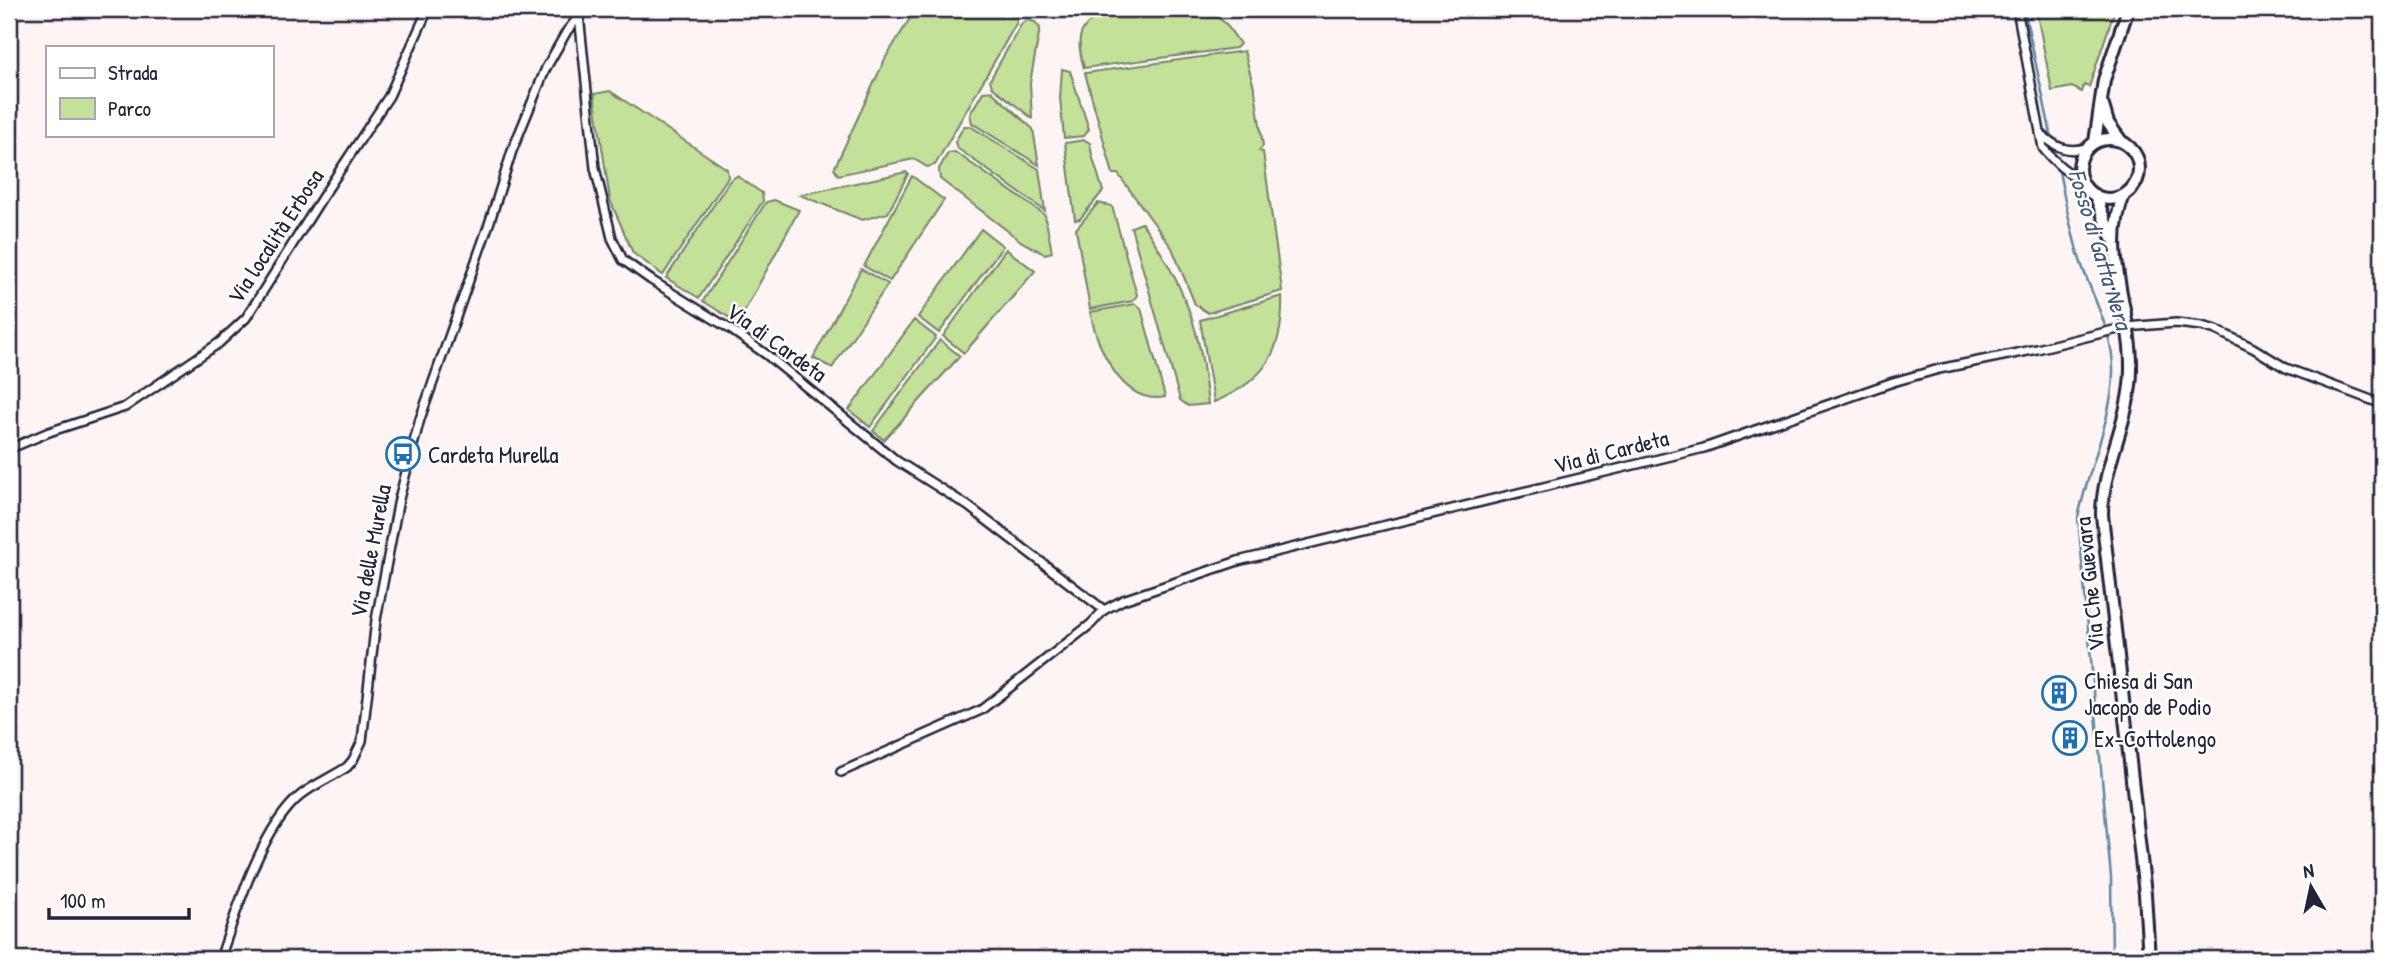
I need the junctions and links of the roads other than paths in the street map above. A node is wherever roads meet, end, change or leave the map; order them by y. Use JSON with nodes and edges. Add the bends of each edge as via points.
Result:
{"nodes":[{"id":1,"x":428,"y":9,"type":"edge"},
{"id":2,"x":2017,"y":9,"type":"edge"},
{"id":3,"x":2128,"y":9,"type":"edge"},
{"id":4,"x":582,"y":12,"type":"edge"},
{"id":5,"x":2101,"y":102,"type":"junction"},
{"id":6,"x":2039,"y":132,"type":"junction"},
{"id":7,"x":2123,"y":143,"type":"junction"},
{"id":8,"x":2092,"y":145,"type":"junction"},
{"id":9,"x":2081,"y":180,"type":"junction"},
{"id":10,"x":2095,"y":195,"type":"junction"},
{"id":11,"x":2124,"y":195,"type":"junction"},
{"id":12,"x":2114,"y":249,"type":"junction"},
{"id":13,"x":2126,"y":327,"type":"junction"},
{"id":14,"x":2382,"y":404,"type":"edge"},
{"id":15,"x":9,"y":449,"type":"edge"},
{"id":16,"x":1104,"y":610,"type":"junction"},
{"id":17,"x":841,"y":772,"type":"dead end"},
{"id":18,"x":220,"y":959,"type":"edge"},
{"id":19,"x":2149,"y":959,"type":"edge"}],
"edges":[{"from":1,"to":15,"type":"street","name":"Via località Erbosa","via":[[389,96],[246,317],[219,342],[125,407]]},
{"from":2,"to":6,"type":"street"},
{"from":3,"to":5,"type":"main road"},
{"from":4,"to":16,"type":"street","name":"Via di Cardeta","via":[[595,168],[612,238],[624,260],[730,328],[897,461],[968,506]]},
{"from":4,"to":18,"type":"street","name":"Via delle Murella","via":[[546,68],[512,151],[412,446],[376,621],[362,741],[347,767],[300,795],[281,819],[254,866]]},
{"from":5,"to":7,"type":"main road","via":[[2108,124]]},
{"from":5,"to":8,"type":"main road"},
{"from":6,"to":8,"type":"street","via":[[2069,151]]},
{"from":6,"to":9,"type":"street","via":[[2052,160]]},
{"from":7,"to":8,"type":"main road","via":[[2106,139]]},
{"from":7,"to":11,"type":"main road","via":[[2134,153],[2138,166],[2134,185]]},
{"from":8,"to":9,"type":"main road","via":[[2080,163]]},
{"from":9,"to":10,"type":"main road"},
{"from":10,"to":11,"type":"main road","via":[[2106,199]]},
{"from":10,"to":12,"type":"main road","name":"Via Che Guevara"},
{"from":11,"to":12,"type":"main road","name":"Via Che Guevara","via":[[2117,211]]},
{"from":12,"to":13,"type":"main road","name":"Via Che Guevara"},
{"from":13,"to":14,"type":"street","name":"Via di Cardeta","via":[[2176,323],[2216,330],[2293,371]]},
{"from":13,"to":16,"type":"street","name":"Via di Cardeta","via":[[1916,375],[1704,448],[1249,558]]},
{"from":13,"to":19,"type":"main road","name":"Via Che Guevara","via":[[2130,381],[2106,476],[2102,515]]},
{"from":16,"to":17,"type":"street","name":"Via di Cardeta","via":[[981,710]]}]}
